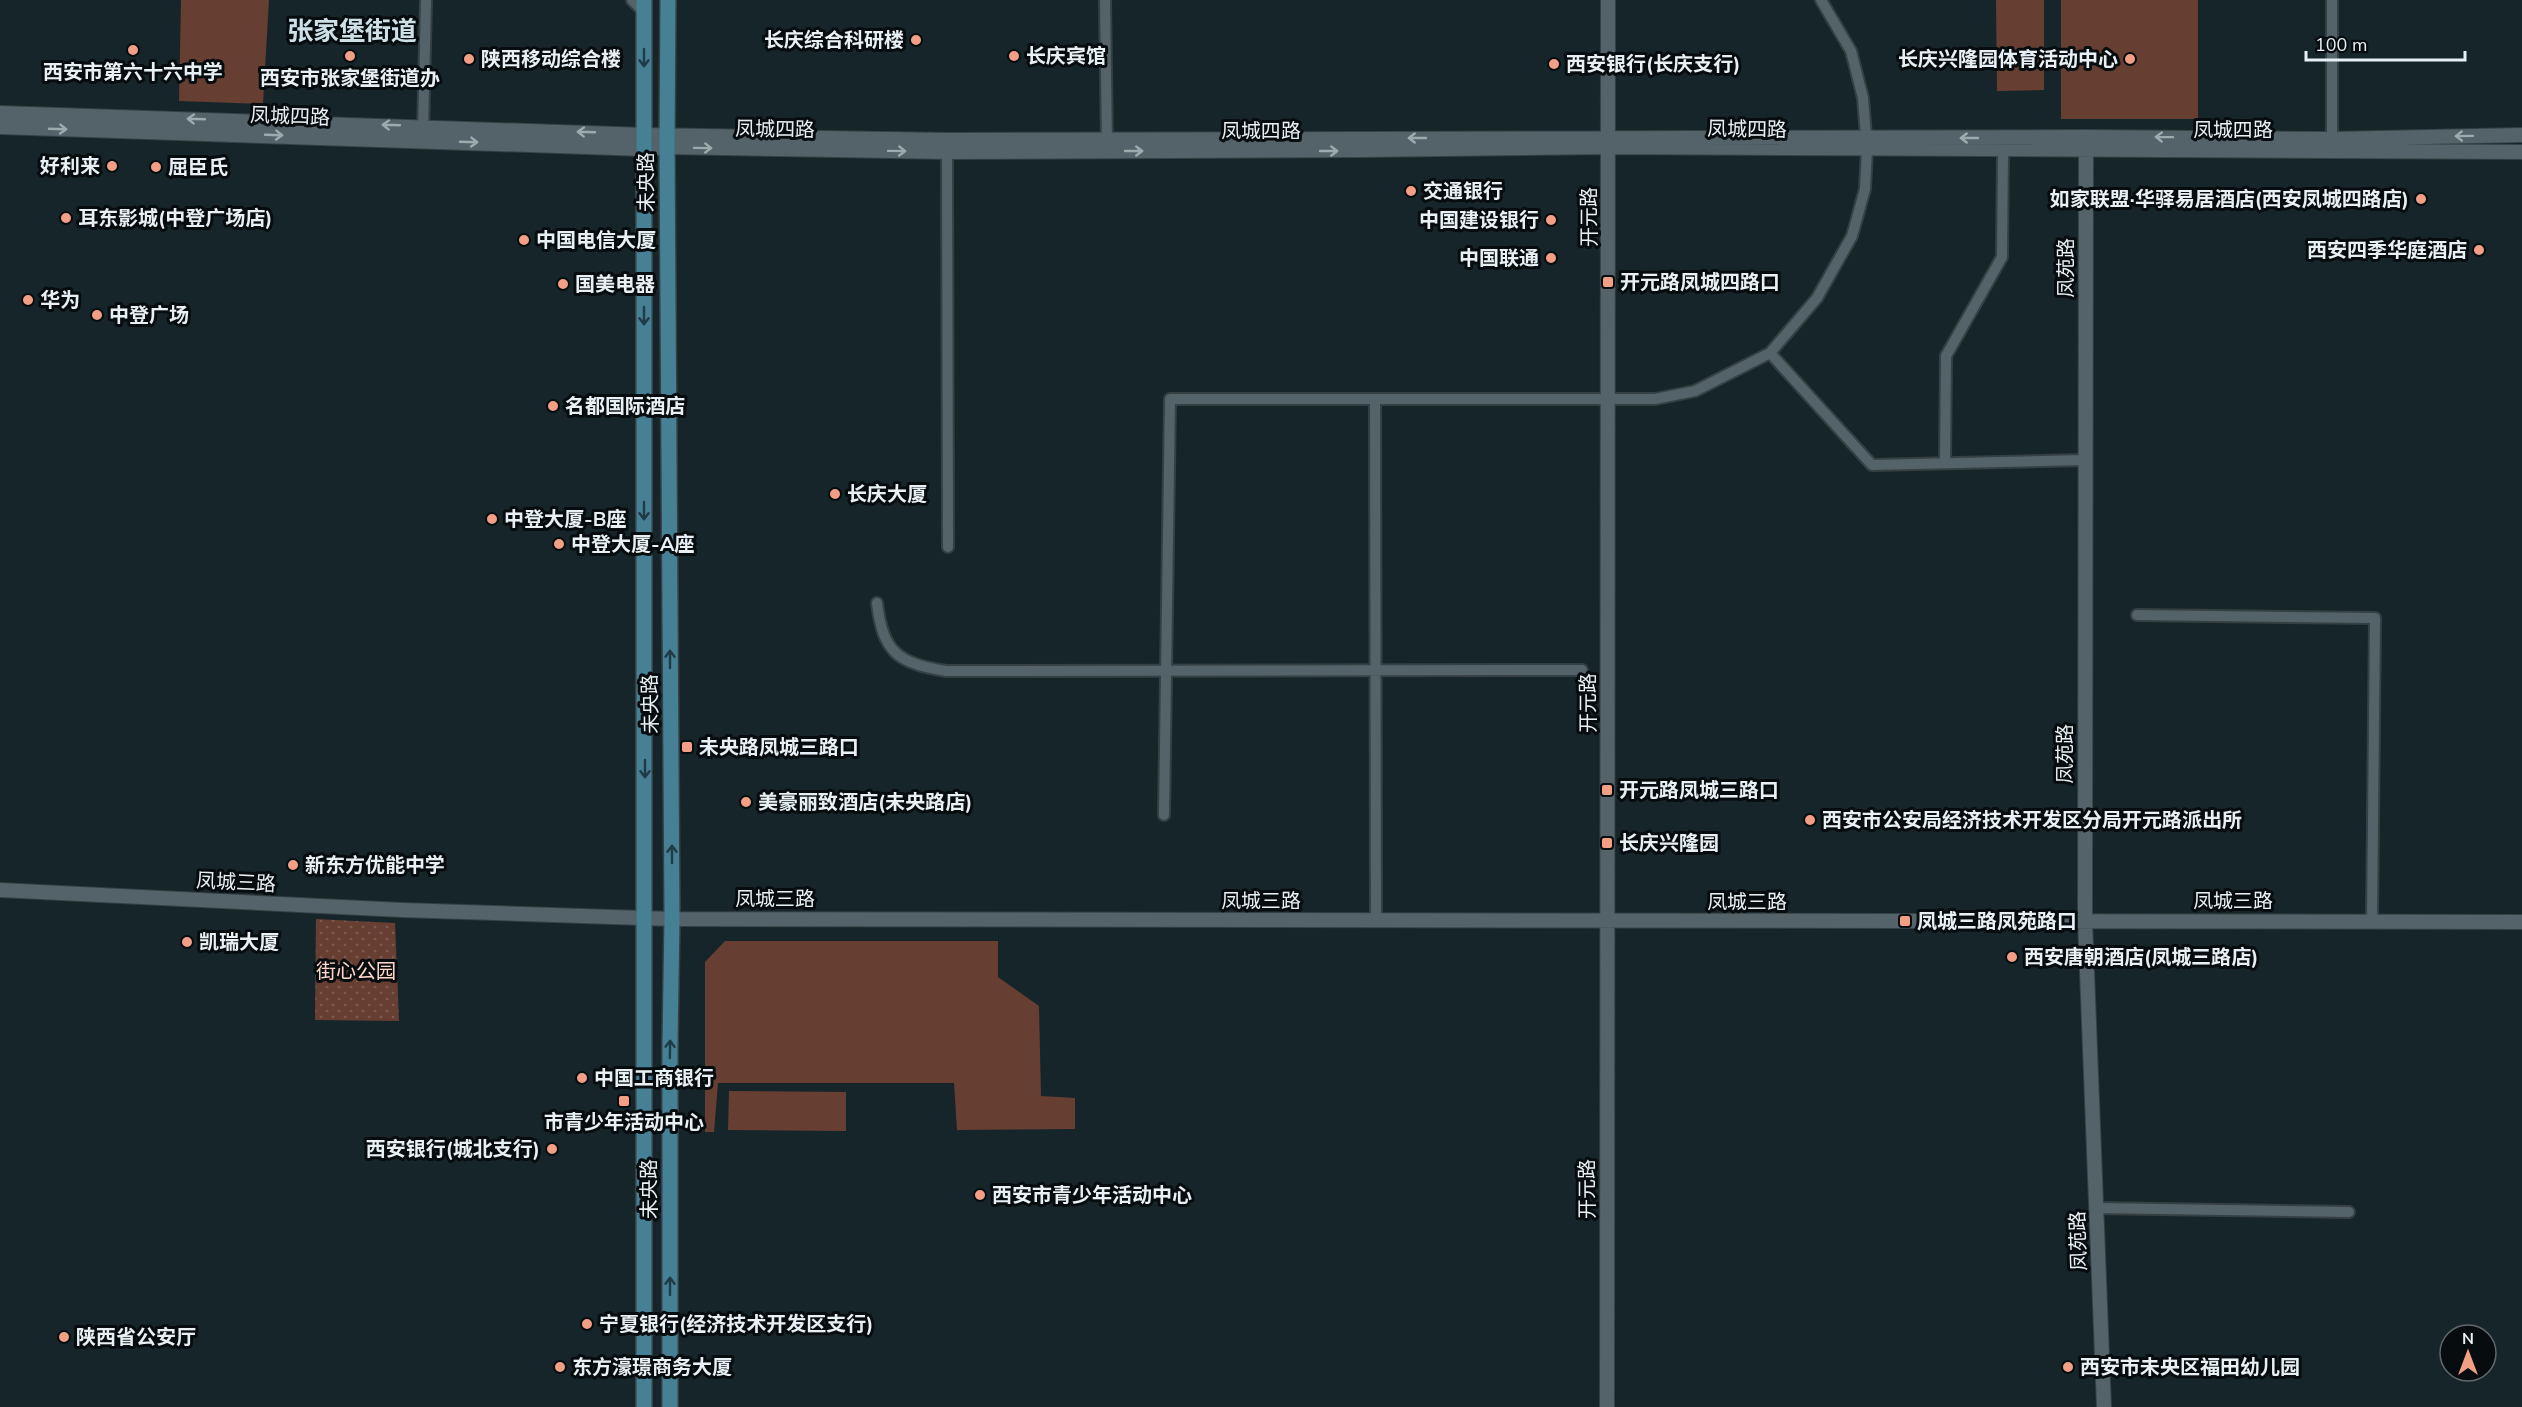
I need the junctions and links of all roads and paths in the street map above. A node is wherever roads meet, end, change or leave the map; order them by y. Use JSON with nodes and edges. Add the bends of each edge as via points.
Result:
{"nodes":[{"id":1,"x":426,"y":0,"type":"edge"},
{"id":2,"x":632,"y":0,"type":"edge"},
{"id":3,"x":668,"y":0,"type":"edge"},
{"id":4,"x":1105,"y":0,"type":"edge"},
{"id":5,"x":1608,"y":0,"type":"edge"},
{"id":6,"x":1821,"y":0,"type":"edge"},
{"id":7,"x":2332,"y":0,"type":"edge"},
{"id":8,"x":644,"y":6,"type":"edge"},
{"id":9,"x":0,"y":113,"type":"edge"},
{"id":10,"x":0,"y":127,"type":"edge"},
{"id":11,"x":423,"y":133,"type":"junction"},
{"id":12,"x":2522,"y":135,"type":"edge"},
{"id":13,"x":2332,"y":139,"type":"junction"},
{"id":14,"x":667,"y":141,"type":"junction"},
{"id":15,"x":644,"y":142,"type":"junction"},
{"id":16,"x":1608,"y":142,"type":"junction"},
{"id":17,"x":2086,"y":142,"type":"junction"},
{"id":18,"x":1867,"y":144,"type":"junction"},
{"id":19,"x":947,"y":146,"type":"junction"},
{"id":20,"x":1107,"y":146,"type":"junction"},
{"id":21,"x":2003,"y":150,"type":"junction"},
{"id":22,"x":2522,"y":152,"type":"edge"},
{"id":23,"x":1770,"y":352,"type":"junction"},
{"id":24,"x":1375,"y":399,"type":"junction"},
{"id":25,"x":1608,"y":400,"type":"junction"},
{"id":26,"x":2084,"y":460,"type":"junction"},
{"id":27,"x":1945,"y":463,"type":"junction"},
{"id":28,"x":948,"y":548,"type":"dead end"},
{"id":29,"x":877,"y":603,"type":"dead end"},
{"id":30,"x":2137,"y":615,"type":"dead end"},
{"id":31,"x":1582,"y":670,"type":"dead end"},
{"id":32,"x":1167,"y":671,"type":"junction"},
{"id":33,"x":1376,"y":671,"type":"junction"},
{"id":34,"x":1164,"y":815,"type":"dead end"},
{"id":35,"x":0,"y":890,"type":"edge"},
{"id":36,"x":645,"y":918,"type":"junction"},
{"id":37,"x":672,"y":919,"type":"junction"},
{"id":38,"x":1376,"y":921,"type":"junction"},
{"id":39,"x":1607,"y":921,"type":"junction"},
{"id":40,"x":2085,"y":921,"type":"junction"},
{"id":41,"x":2372,"y":921,"type":"junction"},
{"id":42,"x":2522,"y":922,"type":"edge"},
{"id":43,"x":2096,"y":1208,"type":"junction"},
{"id":44,"x":2349,"y":1212,"type":"dead end"},
{"id":45,"x":644,"y":1407,"type":"edge"},
{"id":46,"x":670,"y":1407,"type":"edge"},
{"id":47,"x":1607,"y":1407,"type":"edge"},
{"id":48,"x":2103,"y":1407,"type":"edge"}],
"edges":[{"from":1,"to":11,"type":"street"},
{"from":2,"to":8,"type":"street"},
{"from":3,"to":14,"type":"main road","name":"未央路"},
{"from":4,"to":20,"type":"street"},
{"from":5,"to":16,"type":"street","name":"开元路"},
{"from":6,"to":18,"type":"street","via":[[1851,51],[1863,98]]},
{"from":7,"to":13,"type":"street"},
{"from":8,"to":15,"type":"main road","name":"未央路","one_way":true},
{"from":11,"to":9,"type":"street","name":"凤城四路","one_way":true},
{"from":10,"to":11,"type":"street","name":"凤城四路","one_way":true},
{"from":11,"to":15,"type":"street","name":"凤城四路"},
{"from":12,"to":13,"type":"street","name":"凤城四路","one_way":true},
{"from":13,"to":17,"type":"street","name":"凤城四路","one_way":true},
{"from":14,"to":15,"type":"street","name":"凤城四路"},
{"from":14,"to":19,"type":"street","name":"凤城四路"},
{"from":37,"to":14,"type":"main road","name":"未央路","one_way":true},
{"from":15,"to":36,"type":"main road","name":"未央路","one_way":true},
{"from":16,"to":18,"type":"street","name":"凤城四路"},
{"from":16,"to":20,"type":"street","name":"凤城四路"},
{"from":16,"to":25,"type":"street","name":"开元路"},
{"from":17,"to":18,"type":"street","name":"凤城四路","one_way":true},
{"from":17,"to":21,"type":"street","name":"凤城四路"},
{"from":17,"to":22,"type":"street","name":"凤城四路"},
{"from":17,"to":26,"type":"street","name":"凤苑路"},
{"from":18,"to":21,"type":"street","name":"凤城四路"},
{"from":18,"to":23,"type":"street","via":[[1865,189],[1852,236],[1817,298]]},
{"from":19,"to":20,"type":"street","name":"凤城四路"},
{"from":19,"to":28,"type":"street"},
{"from":21,"to":27,"type":"street","via":[[2002,257],[1946,356]]},
{"from":23,"to":25,"type":"street","via":[[1695,391],[1655,399]]},
{"from":23,"to":27,"type":"street","via":[[1872,465]]},
{"from":24,"to":25,"type":"street"},
{"from":24,"to":32,"type":"street","via":[[1170,399]]},
{"from":24,"to":33,"type":"street"},
{"from":25,"to":39,"type":"street","name":"开元路"},
{"from":26,"to":27,"type":"street"},
{"from":26,"to":40,"type":"street","name":"凤苑路"},
{"from":29,"to":32,"type":"street","via":[[879,622],[891,649],[914,666],[946,671]]},
{"from":30,"to":41,"type":"street","via":[[2375,618]]},
{"from":31,"to":33,"type":"street"},
{"from":32,"to":33,"type":"street"},
{"from":32,"to":34,"type":"street"},
{"from":33,"to":38,"type":"street"},
{"from":35,"to":36,"type":"street","name":"凤城三路"},
{"from":36,"to":37,"type":"street","name":"凤城三路"},
{"from":36,"to":45,"type":"main road","name":"未央路"},
{"from":37,"to":38,"type":"street","name":"凤城三路"},
{"from":46,"to":37,"type":"main road","name":"未央路","one_way":true},
{"from":38,"to":39,"type":"street","name":"凤城三路"},
{"from":39,"to":40,"type":"street","name":"凤城三路"},
{"from":39,"to":47,"type":"street","name":"开元路"},
{"from":40,"to":41,"type":"street","name":"凤城三路"},
{"from":40,"to":43,"type":"street","name":"凤苑路"},
{"from":41,"to":42,"type":"street","name":"凤城三路"},
{"from":43,"to":44,"type":"street"},
{"from":43,"to":48,"type":"street","name":"凤苑路"}]}
